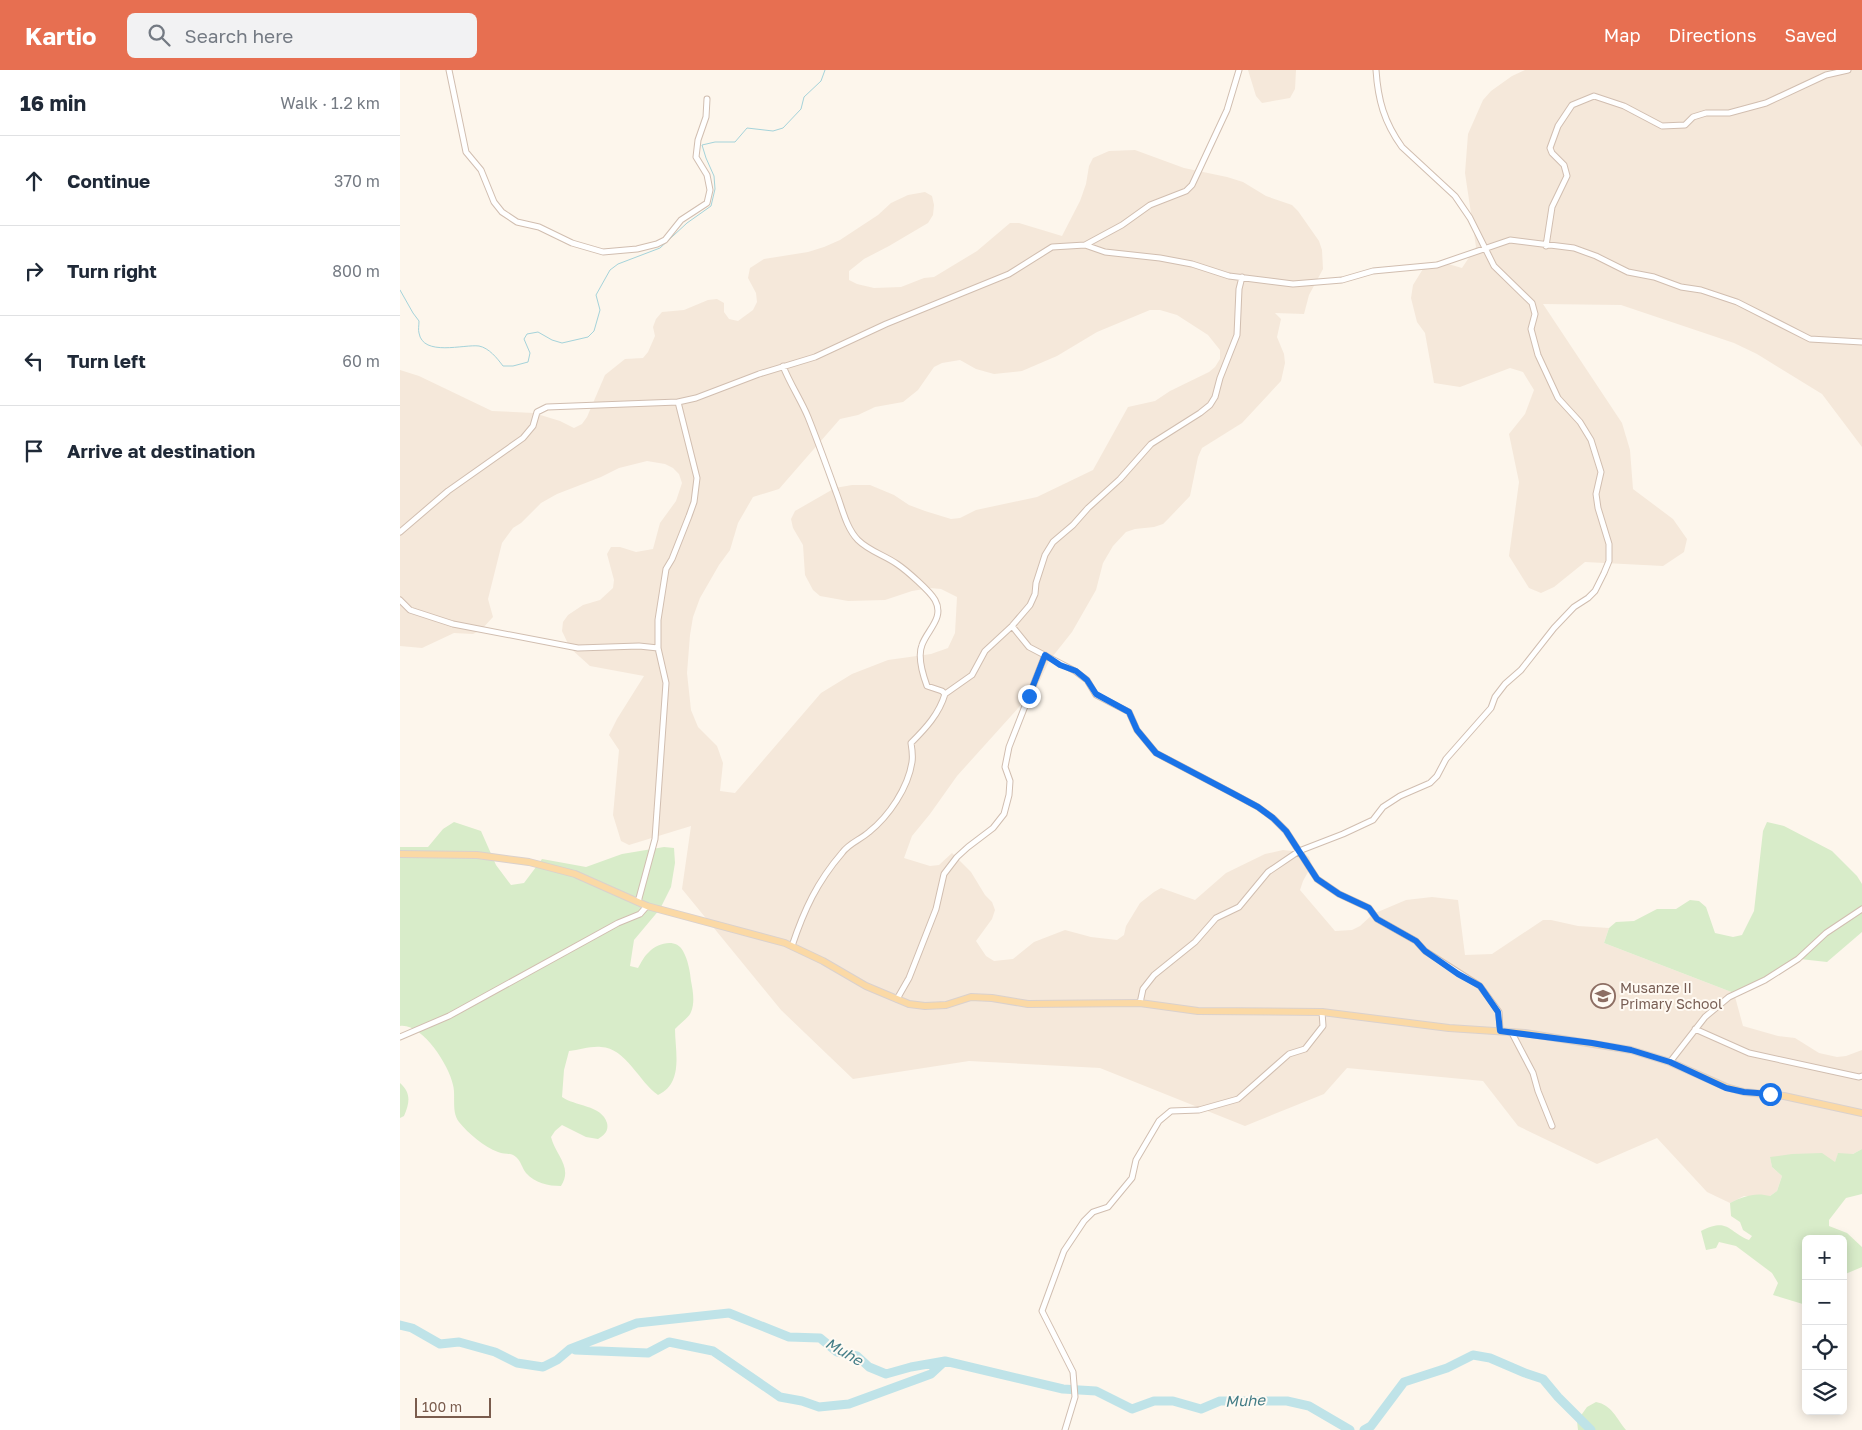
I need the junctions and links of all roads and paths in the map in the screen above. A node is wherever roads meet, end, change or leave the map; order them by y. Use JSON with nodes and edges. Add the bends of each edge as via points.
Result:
{"nodes":[{"id":1,"x":449,"y":70,"type":"edge"},
{"id":2,"x":1240,"y":70,"type":"edge"},
{"id":3,"x":1376,"y":70,"type":"edge"},
{"id":4,"x":1848,"y":70,"type":"edge"},
{"id":5,"x":708,"y":99,"type":"dead end"},
{"id":6,"x":1086,"y":245,"type":"junction"},
{"id":7,"x":1546,"y":246,"type":"junction"},
{"id":8,"x":1486,"y":248,"type":"junction"},
{"id":9,"x":1242,"y":277,"type":"junction"},
{"id":10,"x":1862,"y":342,"type":"edge"},
{"id":11,"x":783,"y":366,"type":"junction"},
{"id":12,"x":678,"y":402,"type":"junction"},
{"id":13,"x":400,"y":532,"type":"edge"},
{"id":14,"x":400,"y":600,"type":"edge"},
{"id":15,"x":1012,"y":626,"type":"junction"},
{"id":16,"x":658,"y":648,"type":"junction"},
{"id":17,"x":1045,"y":655,"type":"junction"},
{"id":18,"x":945,"y":694,"type":"junction"},
{"id":19,"x":1299,"y":850,"type":"junction"},
{"id":20,"x":400,"y":854,"type":"edge"},
{"id":21,"x":638,"y":902,"type":"junction"},
{"id":22,"x":646,"y":906,"type":"junction"},
{"id":23,"x":1862,"y":909,"type":"edge"},
{"id":24,"x":792,"y":946,"type":"junction"},
{"id":25,"x":897,"y":999,"type":"junction"},
{"id":26,"x":1140,"y":1003,"type":"junction"},
{"id":27,"x":1322,"y":1012,"type":"junction"},
{"id":28,"x":1695,"y":1029,"type":"junction"},
{"id":29,"x":1500,"y":1031,"type":"junction"},
{"id":30,"x":1512,"y":1032,"type":"junction"},
{"id":31,"x":400,"y":1037,"type":"edge"},
{"id":32,"x":1670,"y":1062,"type":"junction"},
{"id":33,"x":1862,"y":1076,"type":"edge"},
{"id":34,"x":1862,"y":1113,"type":"edge"},
{"id":35,"x":1552,"y":1126,"type":"dead end"},
{"id":36,"x":1065,"y":1430,"type":"edge"}],
"edges":[{"from":1,"to":5,"type":"street","via":[[466,152],[481,170],[494,202],[502,212],[517,222],[539,227],[603,252],[658,244],[681,220],[707,203],[710,190],[707,175],[696,157]]},
{"from":2,"to":6,"type":"street","via":[[1227,110],[1192,185],[1186,191],[1150,205]]},
{"from":3,"to":8,"type":"street","via":[[1378,96],[1395,137],[1455,196]]},
{"from":4,"to":7,"type":"street","via":[[1826,75],[1766,103],[1729,113],[1706,113],[1693,117],[1685,125],[1662,126],[1624,106],[1594,96],[1572,105],[1558,126],[1550,148],[1564,165],[1567,176],[1552,207]]},
{"from":6,"to":9,"type":"street","via":[[1105,252],[1192,264]]},
{"from":6,"to":11,"type":"street","via":[[1052,247],[1009,274],[886,324],[816,357]]},
{"from":7,"to":8,"type":"street","via":[[1510,240]]},
{"from":7,"to":10,"type":"street","via":[[1574,248],[1628,272],[1737,302],[1810,339]]},
{"from":8,"to":9,"type":"street","via":[[1437,265],[1373,270],[1342,280],[1293,284]]},
{"from":8,"to":19,"type":"street","via":[[1494,266],[1532,303],[1535,314],[1531,328],[1538,355],[1558,398],[1591,440],[1601,472],[1596,494],[1609,544],[1609,561],[1595,591],[1554,628],[1495,697],[1491,708],[1446,759],[1430,783],[1400,796],[1373,820]]},
{"from":9,"to":15,"type":"street","via":[[1237,336],[1210,405],[1150,444],[1120,479],[1053,542],[1045,555],[1030,605]]},
{"from":11,"to":12,"type":"street"},
{"from":11,"to":18,"type":"street","via":[[802,402],[848,524],[857,539],[898,564],[935,600],[937,618],[921,646],[921,657],[927,686]]},
{"from":12,"to":13,"type":"street","via":[[546,407],[537,412],[533,426],[523,438],[448,491]]},
{"from":12,"to":16,"type":"street","via":[[697,478],[694,502],[666,569],[658,620]]},
{"from":14,"to":16,"type":"street","via":[[410,610],[453,624],[578,648]]},
{"from":15,"to":17,"type":"street","via":[[1029,647]]},
{"from":15,"to":18,"type":"street","via":[[985,651],[972,675]]},
{"from":16,"to":21,"type":"street","via":[[666,683],[655,839]]},
{"from":17,"to":19,"type":"street","via":[[1076,671],[1096,694],[1129,712],[1137,730],[1156,753],[1258,807],[1286,831]]},
{"from":17,"to":25,"type":"street","via":[[1004,766],[1010,781],[1004,814],[944,874],[936,909]]},
{"from":18,"to":24,"type":"street","via":[[942,706],[929,725],[911,743],[912,762],[896,804],[870,832],[842,852],[803,913]]},
{"from":19,"to":26,"type":"street","via":[[1268,872],[1239,907],[1216,918],[1195,942],[1154,975],[1143,989]]},
{"from":19,"to":29,"type":"street","via":[[1317,879],[1369,908],[1377,919],[1416,941],[1425,951],[1480,986],[1498,1012]]},
{"from":20,"to":21,"type":"main road","via":[[478,855],[529,862],[575,874]]},
{"from":21,"to":22,"type":"main road"},
{"from":22,"to":24,"type":"main road"},
{"from":22,"to":31,"type":"street","via":[[640,914],[449,1016]]},
{"from":23,"to":28,"type":"street","via":[[1826,933],[1798,959],[1729,997]]},
{"from":24,"to":25,"type":"main road"},
{"from":25,"to":26,"type":"main road","via":[[925,1006],[946,1005],[970,997],[1028,1004]]},
{"from":26,"to":27,"type":"main road","via":[[1198,1011]]},
{"from":27,"to":29,"type":"main road"},
{"from":27,"to":36,"type":"street","via":[[1323,1026],[1305,1049],[1289,1054],[1238,1099],[1199,1110],[1171,1111],[1159,1121],[1136,1160],[1132,1178],[1108,1207],[1093,1212],[1084,1221],[1064,1251],[1042,1311],[1073,1372],[1075,1396]]},
{"from":28,"to":32,"type":"street"},
{"from":28,"to":33,"type":"street","via":[[1749,1052]]},
{"from":29,"to":30,"type":"main road"},
{"from":30,"to":32,"type":"main road","via":[[1631,1050]]},
{"from":30,"to":35,"type":"street","via":[[1533,1073]]},
{"from":32,"to":34,"type":"main road","via":[[1744,1092],[1784,1096]]}]}
